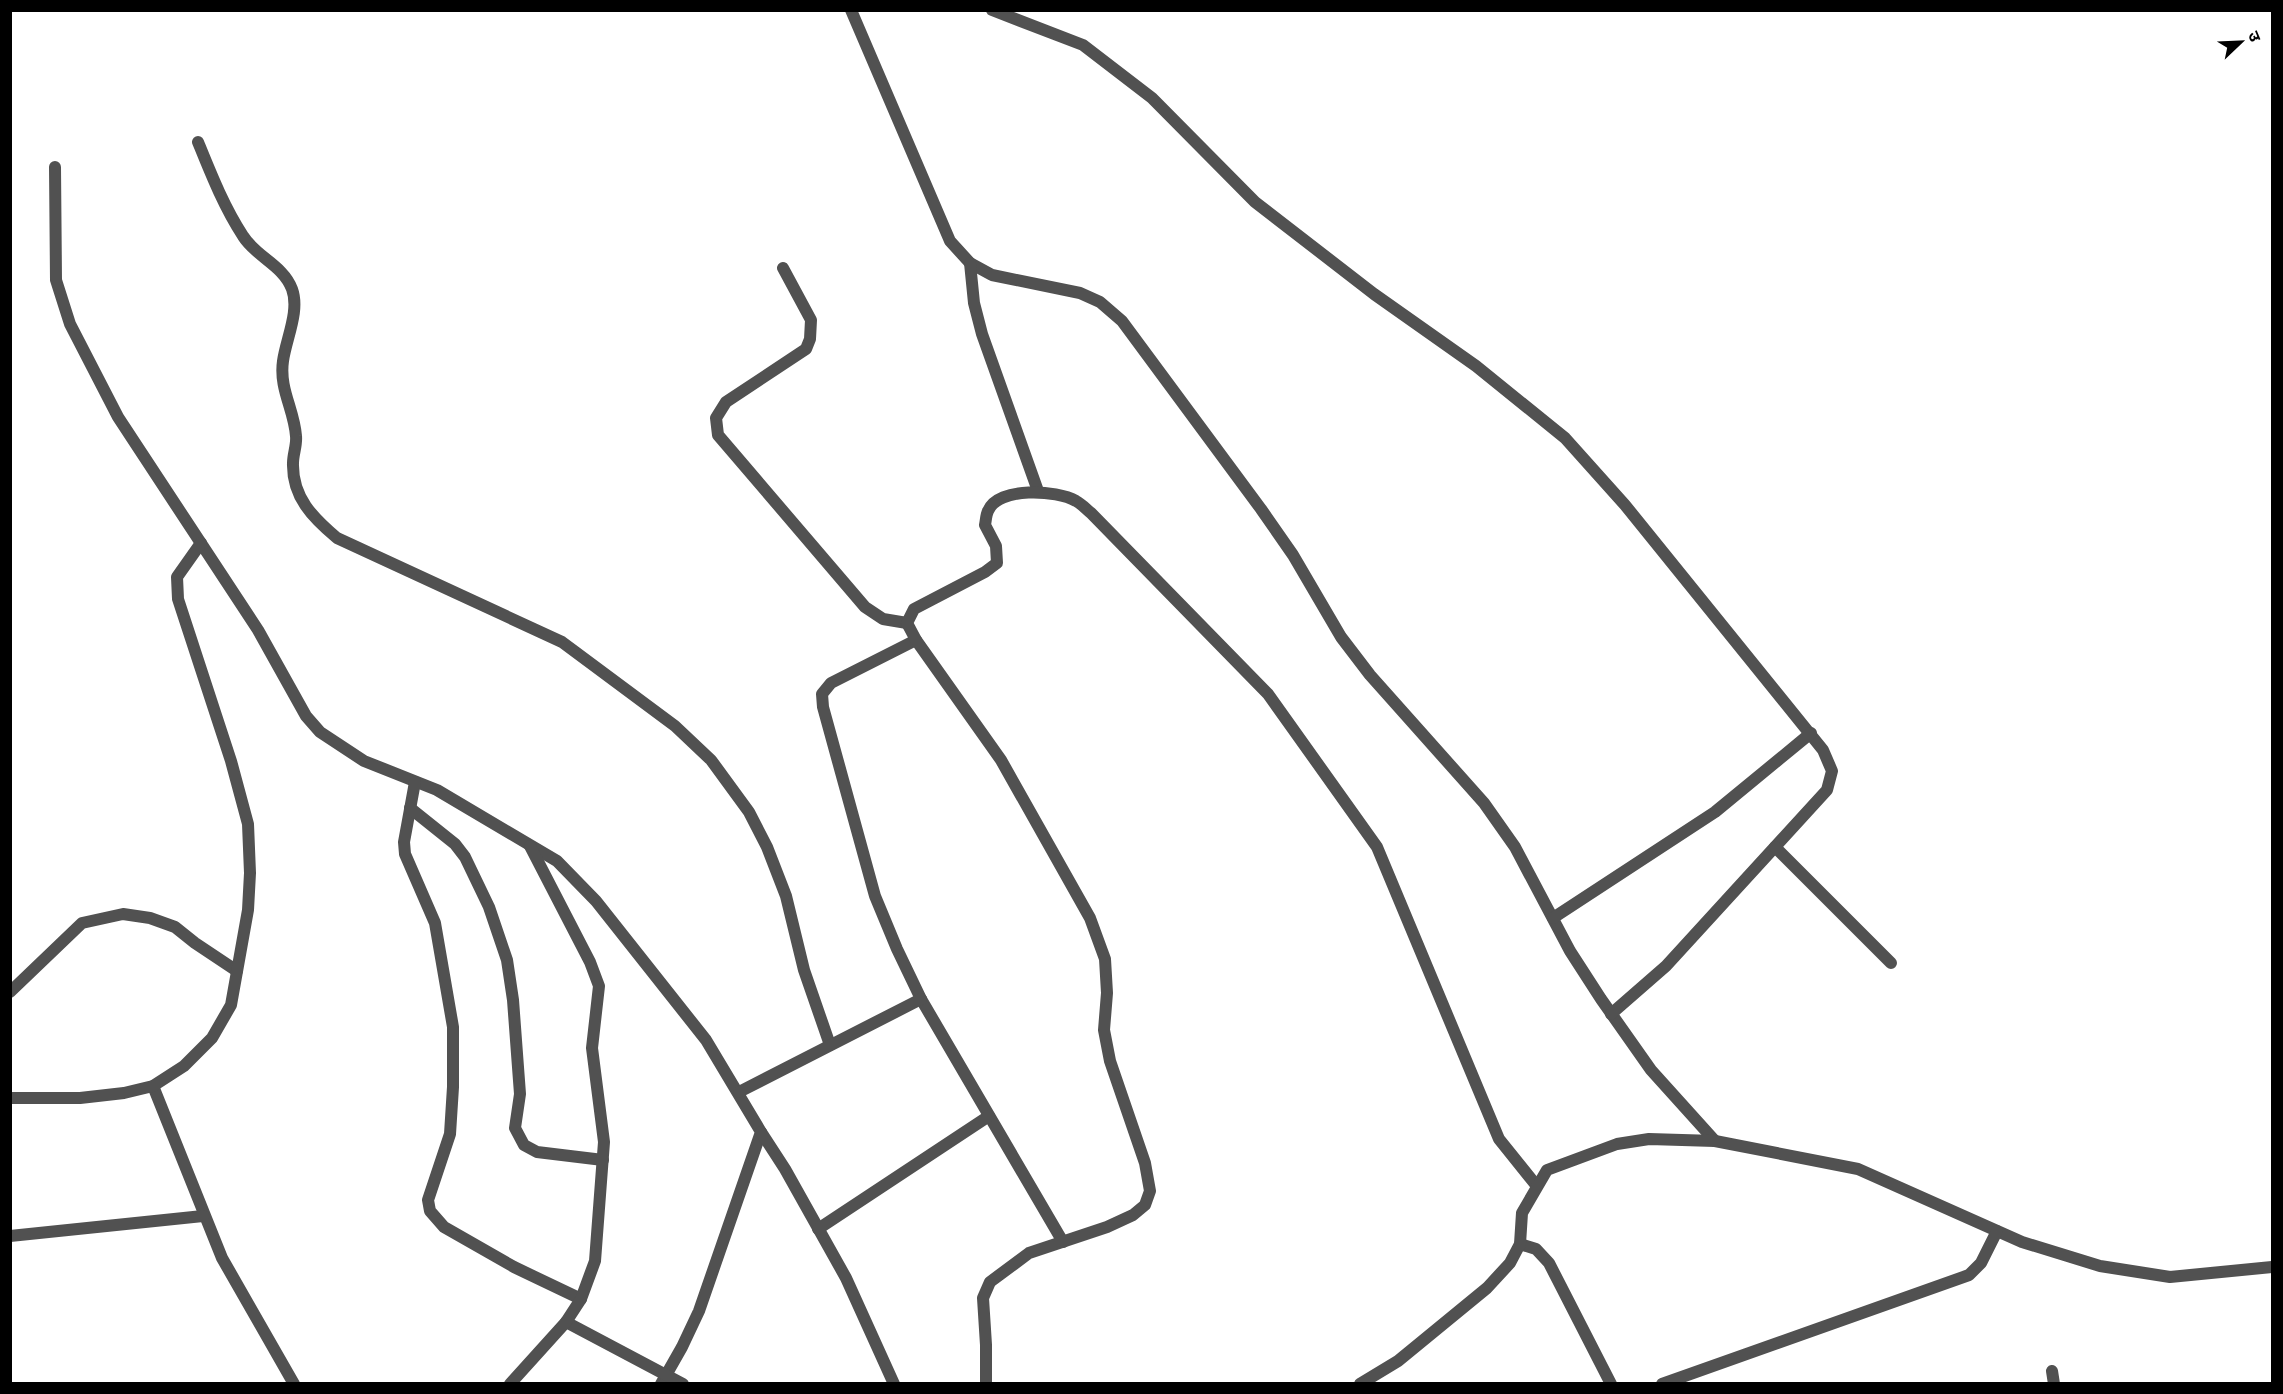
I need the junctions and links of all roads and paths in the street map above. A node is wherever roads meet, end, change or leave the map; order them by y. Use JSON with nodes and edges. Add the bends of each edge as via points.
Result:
{"nodes":[{"id":1,"x":851,"y":10,"type":"edge"},
{"id":2,"x":992,"y":10,"type":"edge"},
{"id":3,"x":198,"y":142,"type":"dead end"},
{"id":4,"x":55,"y":167,"type":"dead end"},
{"id":5,"x":970,"y":263,"type":"junction"},
{"id":6,"x":783,"y":268,"type":"dead end"},
{"id":7,"x":1038,"y":491,"type":"junction"},
{"id":8,"x":201,"y":543,"type":"junction"},
{"id":9,"x":907,"y":623,"type":"junction"},
{"id":10,"x":916,"y":640,"type":"junction"},
{"id":11,"x":1811,"y":734,"type":"junction"},
{"id":12,"x":415,"y":782,"type":"junction"},
{"id":13,"x":411,"y":808,"type":"junction"},
{"id":14,"x":530,"y":845,"type":"junction"},
{"id":15,"x":1775,"y":847,"type":"junction"},
{"id":16,"x":1552,"y":918,"type":"junction"},
{"id":17,"x":1892,"y":963,"type":"dead end"},
{"id":18,"x":237,"y":971,"type":"junction"},
{"id":19,"x":10,"y":992,"type":"edge"},
{"id":20,"x":921,"y":999,"type":"junction"},
{"id":21,"x":1611,"y":1014,"type":"junction"},
{"id":22,"x":831,"y":1045,"type":"junction"},
{"id":23,"x":153,"y":1086,"type":"junction"},
{"id":24,"x":739,"y":1092,"type":"junction"},
{"id":25,"x":10,"y":1098,"type":"edge"},
{"id":26,"x":989,"y":1116,"type":"junction"},
{"id":27,"x":761,"y":1132,"type":"junction"},
{"id":28,"x":1715,"y":1141,"type":"junction"},
{"id":29,"x":603,"y":1160,"type":"junction"},
{"id":30,"x":1536,"y":1185,"type":"junction"},
{"id":31,"x":203,"y":1216,"type":"junction"},
{"id":32,"x":818,"y":1229,"type":"junction"},
{"id":33,"x":1997,"y":1231,"type":"junction"},
{"id":34,"x":10,"y":1236,"type":"edge"},
{"id":35,"x":1063,"y":1242,"type":"junction"},
{"id":36,"x":1520,"y":1244,"type":"junction"},
{"id":37,"x":2272,"y":1267,"type":"edge"},
{"id":38,"x":581,"y":1299,"type":"junction"},
{"id":39,"x":566,"y":1322,"type":"junction"},
{"id":40,"x":663,"y":1379,"type":"edge"},
{"id":41,"x":294,"y":1383,"type":"edge"},
{"id":42,"x":510,"y":1383,"type":"edge"},
{"id":43,"x":683,"y":1383,"type":"edge"},
{"id":44,"x":894,"y":1383,"type":"edge"},
{"id":45,"x":986,"y":1383,"type":"edge"},
{"id":46,"x":1360,"y":1383,"type":"edge"},
{"id":47,"x":1611,"y":1383,"type":"edge"},
{"id":48,"x":1662,"y":1383,"type":"edge"}],
"edges":[{"from":1,"to":5,"type":"street","via":[[950,241]]},
{"from":2,"to":11,"type":"street","via":[[1083,45],[1152,98],[1255,202],[1476,366],[1565,438],[1625,505]]},
{"from":3,"to":22,"type":"street","via":[[244,239],[282,272],[292,290],[294,308],[283,363],[283,386],[296,437],[294,484],[314,519],[337,538],[562,642],[675,726],[711,760],[749,812],[766,847],[786,896],[804,970]]},
{"from":4,"to":8,"type":"street","via":[[56,280],[70,324],[118,417]]},
{"from":5,"to":7,"type":"street","via":[[982,334]]},
{"from":5,"to":16,"type":"street","via":[[992,275],[1080,293],[1100,302],[1122,321],[1261,509],[1364,668],[1484,804],[1515,847]]},
{"from":6,"to":9,"type":"street","via":[[811,320],[806,350],[726,402],[716,418],[718,435],[865,608],[883,619]]},
{"from":7,"to":9,"type":"street","via":[[997,500],[988,509],[985,525],[996,546],[997,563],[914,609]]},
{"from":7,"to":30,"type":"street","via":[[1076,501],[1091,513],[1268,694],[1377,847],[1499,1139]]},
{"from":8,"to":12,"type":"street","via":[[258,630],[306,716],[320,732],[364,761]]},
{"from":8,"to":18,"type":"street","via":[[177,577],[178,599],[248,824],[248,910]]},
{"from":9,"to":10,"type":"street"},
{"from":10,"to":20,"type":"street","via":[[831,682],[822,694],[875,896]]},
{"from":10,"to":35,"type":"street","via":[[1001,760],[1090,918],[1106,959],[1104,1030],[1150,1191],[1145,1205],[1133,1215]]},
{"from":11,"to":15,"type":"street","via":[[1832,771],[1827,790]]},
{"from":11,"to":16,"type":"street","via":[[1714,812]]},
{"from":12,"to":13,"type":"street"},
{"from":12,"to":14,"type":"street","via":[[437,790]]},
{"from":13,"to":29,"type":"street","via":[[460,851],[489,907],[507,960],[520,1094],[515,1128],[524,1144],[537,1152]]},
{"from":13,"to":38,"type":"street","via":[[405,854],[435,923],[453,1027],[450,1134],[428,1200],[430,1211],[444,1227]]},
{"from":14,"to":24,"type":"street","via":[[557,861],[596,901],[706,1040]]},
{"from":14,"to":29,"type":"street","via":[[599,986],[592,1048]]},
{"from":15,"to":17,"type":"street"},
{"from":15,"to":21,"type":"street","via":[[1666,966]]},
{"from":16,"to":21,"type":"street"},
{"from":18,"to":19,"type":"street","via":[[175,927],[123,914],[82,923]]},
{"from":18,"to":23,"type":"street","via":[[231,1005],[212,1038],[184,1066]]},
{"from":20,"to":22,"type":"street"},
{"from":20,"to":26,"type":"street"},
{"from":21,"to":28,"type":"street","via":[[1651,1070]]},
{"from":22,"to":24,"type":"street"},
{"from":23,"to":25,"type":"street","via":[[80,1098]]},
{"from":23,"to":31,"type":"street"},
{"from":24,"to":27,"type":"street"},
{"from":26,"to":32,"type":"street"},
{"from":26,"to":35,"type":"street"},
{"from":27,"to":32,"type":"street"},
{"from":27,"to":40,"type":"street","via":[[699,1311]]},
{"from":28,"to":30,"type":"street","via":[[1649,1139],[1617,1144],[1547,1170]]},
{"from":28,"to":33,"type":"street","via":[[1858,1169]]},
{"from":29,"to":38,"type":"street","via":[[595,1262]]},
{"from":30,"to":36,"type":"street","via":[[1522,1213]]},
{"from":31,"to":34,"type":"street"},
{"from":31,"to":41,"type":"street","via":[[222,1258]]},
{"from":32,"to":44,"type":"street","via":[[846,1278]]},
{"from":33,"to":37,"type":"street","via":[[2100,1266],[2170,1277]]},
{"from":33,"to":48,"type":"street","via":[[1981,1263],[1969,1275]]},
{"from":35,"to":45,"type":"street","via":[[1029,1254],[990,1282],[983,1298]]},
{"from":36,"to":46,"type":"street","via":[[1510,1263],[1487,1288],[1398,1361]]},
{"from":36,"to":47,"type":"street","via":[[1536,1249],[1549,1263]]},
{"from":38,"to":39,"type":"street"},
{"from":39,"to":40,"type":"street"},
{"from":39,"to":42,"type":"street"},
{"from":40,"to":43,"type":"street"}]}
